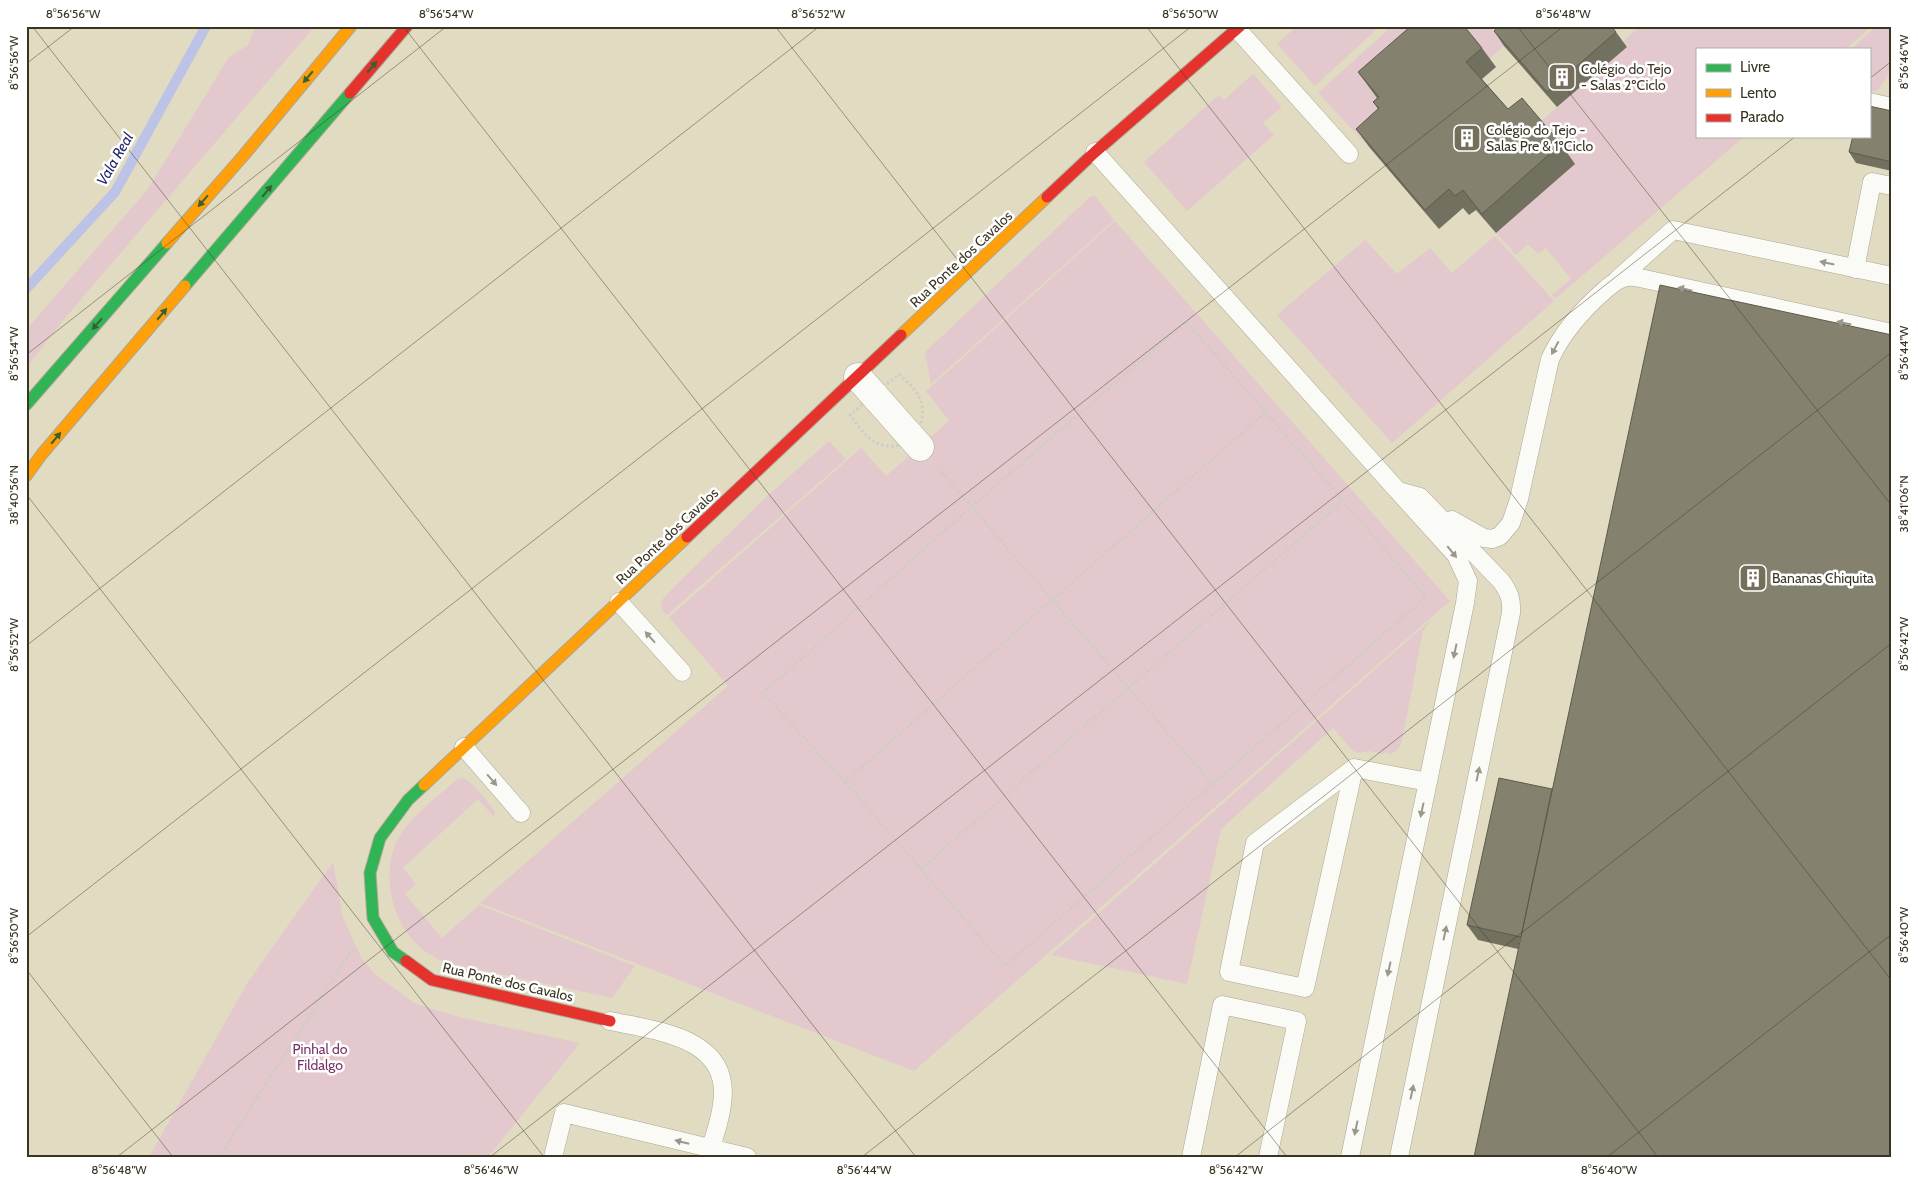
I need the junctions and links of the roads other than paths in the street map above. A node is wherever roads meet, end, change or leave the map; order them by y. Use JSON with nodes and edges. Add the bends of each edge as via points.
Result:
{"nodes":[{"id":1,"x":351,"y":26,"type":"edge"},
{"id":2,"x":407,"y":26,"type":"edge"},
{"id":3,"x":1239,"y":27,"type":"edge"},
{"id":4,"x":1870,"y":102,"type":"edge"},
{"id":5,"x":1892,"y":107,"type":"edge"},
{"id":6,"x":1096,"y":152,"type":"junction"},
{"id":7,"x":1349,"y":154,"type":"dead end"},
{"id":8,"x":1892,"y":186,"type":"edge"},
{"id":9,"x":1855,"y":268,"type":"junction"},
{"id":10,"x":1892,"y":276,"type":"edge"},
{"id":11,"x":1618,"y":279,"type":"junction"},
{"id":12,"x":1892,"y":333,"type":"edge"},
{"id":13,"x":858,"y":377,"type":"junction"},
{"id":14,"x":26,"y":404,"type":"edge"},
{"id":15,"x":920,"y":447,"type":"road end"},
{"id":16,"x":26,"y":476,"type":"edge"},
{"id":17,"x":1424,"y":510,"type":"junction"},
{"id":18,"x":1500,"y":536,"type":"junction"},
{"id":19,"x":1481,"y":560,"type":"junction"},
{"id":20,"x":1468,"y":581,"type":"junction"},
{"id":21,"x":619,"y":602,"type":"junction"},
{"id":22,"x":682,"y":672,"type":"dead end"},
{"id":23,"x":464,"y":747,"type":"junction"},
{"id":24,"x":1354,"y":768,"type":"junction"},
{"id":25,"x":1428,"y":782,"type":"junction"},
{"id":26,"x":521,"y":813,"type":"dead end"},
{"id":27,"x":610,"y":1021,"type":"joint"},
{"id":28,"x":709,"y":1153,"type":"edge"},
{"id":29,"x":553,"y":1157,"type":"edge"},
{"id":30,"x":746,"y":1157,"type":"edge"},
{"id":31,"x":1191,"y":1157,"type":"edge"},
{"id":32,"x":1268,"y":1157,"type":"edge"},
{"id":33,"x":1350,"y":1157,"type":"edge"},
{"id":34,"x":1399,"y":1157,"type":"edge"}],
"edges":[{"from":1,"to":14,"type":"main road","one_way":true,"via":[[244,155]]},
{"from":16,"to":2,"type":"main road","one_way":true},
{"from":3,"to":6,"type":"main road","name":"Rua Ponte dos Cavalos"},
{"from":3,"to":7,"type":"lane"},
{"from":4,"to":5,"type":"lane"},
{"from":6,"to":13,"type":"main road","name":"Rua Ponte dos Cavalos"},
{"from":6,"to":17,"type":"lane","via":[[1398,491],[1420,497]]},
{"from":8,"to":9,"type":"lane","via":[[1872,182]]},
{"from":9,"to":10,"type":"lane"},
{"from":9,"to":11,"type":"lane","one_way":true,"via":[[1673,230]]},
{"from":12,"to":11,"type":"lane","one_way":true,"via":[[1632,276]]},
{"from":11,"to":18,"type":"lane","one_way":true,"via":[[1574,319],[1556,344],[1519,499],[1511,523]]},
{"from":13,"to":15,"type":"street"},
{"from":13,"to":21,"type":"main road","name":"Rua Ponte dos Cavalos"},
{"from":17,"to":18,"type":"lane","via":[[1484,538]]},
{"from":17,"to":19,"type":"lane"},
{"from":17,"to":20,"type":"lane","one_way":true,"via":[[1456,555]]},
{"from":18,"to":19,"type":"lane"},
{"from":19,"to":20,"type":"lane"},
{"from":34,"to":19,"type":"lane","one_way":true,"via":[[1511,613],[1509,593]]},
{"from":20,"to":25,"type":"lane","one_way":true},
{"from":22,"to":21,"type":"lane","one_way":true},
{"from":21,"to":23,"type":"main road","name":"Rua Ponte dos Cavalos"},
{"from":23,"to":26,"type":"lane","one_way":true},
{"from":23,"to":27,"type":"main road","name":"Rua Ponte dos Cavalos","via":[[408,800],[380,838],[370,873],[373,918],[393,952],[432,980]]},
{"from":24,"to":24,"type":"lane","via":[[1255,843],[1229,972],[1305,988]]},
{"from":24,"to":25,"type":"lane"},
{"from":25,"to":33,"type":"lane","one_way":true},
{"from":27,"to":28,"type":"lane","via":[[675,1036],[700,1047],[715,1064],[723,1084],[722,1105]]},
{"from":28,"to":29,"type":"lane","one_way":true,"via":[[564,1113]]},
{"from":28,"to":30,"type":"lane"},
{"from":31,"to":32,"type":"lane","via":[[1222,1006],[1298,1021]]}]}
